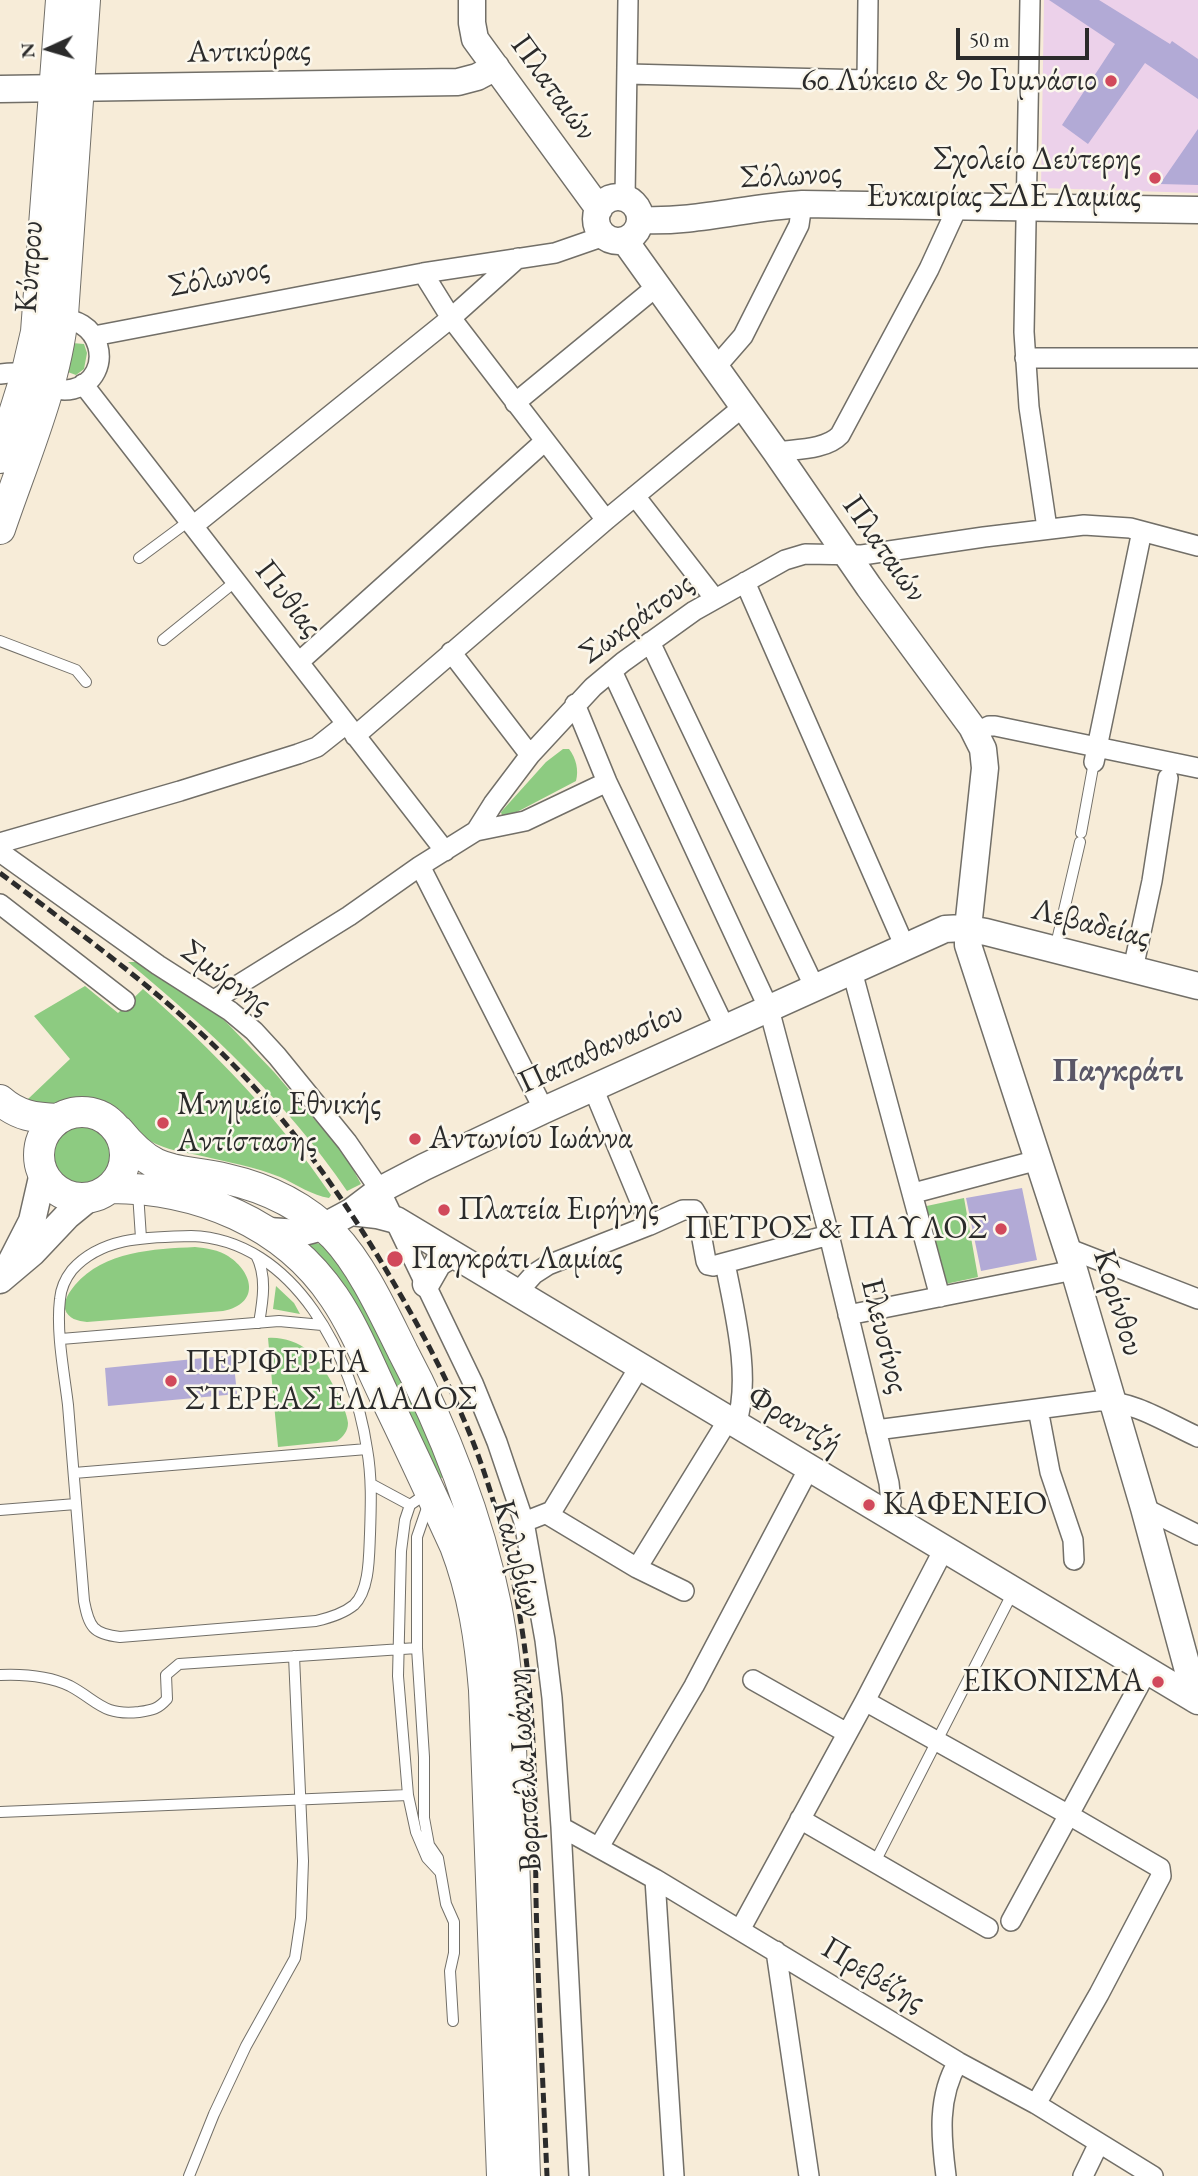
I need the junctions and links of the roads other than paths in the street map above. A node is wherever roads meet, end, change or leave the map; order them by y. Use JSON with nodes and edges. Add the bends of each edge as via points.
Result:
{"nodes":[{"id":1,"x":61,"y":0,"type":"edge"},
{"id":2,"x":85,"y":0,"type":"edge"},
{"id":3,"x":472,"y":0,"type":"edge"},
{"id":4,"x":628,"y":0,"type":"edge"},
{"id":5,"x":868,"y":0,"type":"edge"},
{"id":6,"x":1030,"y":0,"type":"edge"},
{"id":7,"x":496,"y":67,"type":"junction"},
{"id":8,"x":628,"y":74,"type":"junction"},
{"id":9,"x":66,"y":88,"type":"junction"},
{"id":10,"x":0,"y":89,"type":"edge"},
{"id":11,"x":625,"y":198,"type":"junction"},
{"id":12,"x":802,"y":204,"type":"junction"},
{"id":13,"x":958,"y":206,"type":"junction"},
{"id":14,"x":1026,"y":208,"type":"junction"},
{"id":15,"x":598,"y":209,"type":"junction"},
{"id":16,"x":1198,"y":210,"type":"edge"},
{"id":17,"x":623,"y":232,"type":"junction"},
{"id":18,"x":518,"y":258,"type":"junction"},
{"id":19,"x":423,"y":272,"type":"junction"},
{"id":20,"x":656,"y":286,"type":"junction"},
{"id":21,"x":451,"y":318,"type":"junction"},
{"id":22,"x":49,"y":325,"type":"junction"},
{"id":23,"x":94,"y":336,"type":"junction"},
{"id":24,"x":1025,"y":358,"type":"junction"},
{"id":25,"x":1198,"y":358,"type":"edge"},
{"id":26,"x":716,"y":368,"type":"junction"},
{"id":27,"x":25,"y":379,"type":"edge"},
{"id":28,"x":83,"y":384,"type":"junction"},
{"id":29,"x":515,"y":403,"type":"junction"},
{"id":30,"x":744,"y":406,"type":"junction"},
{"id":31,"x":545,"y":441,"type":"junction"},
{"id":32,"x":776,"y":452,"type":"junction"},
{"id":33,"x":0,"y":458,"type":"edge"},
{"id":34,"x":635,"y":496,"type":"junction"},
{"id":35,"x":606,"y":520,"type":"junction"},
{"id":36,"x":191,"y":523,"type":"junction"},
{"id":37,"x":1047,"y":528,"type":"junction"},
{"id":38,"x":0,"y":529,"type":"edge"},
{"id":39,"x":1142,"y":531,"type":"junction"},
{"id":40,"x":1198,"y":546,"type":"edge"},
{"id":41,"x":848,"y":556,"type":"junction"},
{"id":42,"x":139,"y":558,"type":"dead end"},
{"id":43,"x":236,"y":581,"type":"junction"},
{"id":44,"x":745,"y":582,"type":"junction"},
{"id":45,"x":715,"y":599,"type":"junction"},
{"id":46,"x":163,"y":640,"type":"dead end"},
{"id":47,"x":0,"y":641,"type":"edge"},
{"id":48,"x":650,"y":642,"type":"junction"},
{"id":49,"x":451,"y":652,"type":"junction"},
{"id":50,"x":299,"y":662,"type":"junction"},
{"id":51,"x":612,"y":671,"type":"junction"},
{"id":52,"x":86,"y":682,"type":"dead end"},
{"id":53,"x":575,"y":704,"type":"junction"},
{"id":54,"x":351,"y":730,"type":"junction"},
{"id":55,"x":975,"y":733,"type":"junction"},
{"id":56,"x":530,"y":755,"type":"junction"},
{"id":57,"x":1096,"y":755,"type":"junction"},
{"id":58,"x":1198,"y":768,"type":"edge"},
{"id":59,"x":1168,"y":778,"type":"dead end"},
{"id":60,"x":607,"y":782,"type":"junction"},
{"id":61,"x":476,"y":831,"type":"junction"},
{"id":62,"x":0,"y":843,"type":"edge"},
{"id":63,"x":444,"y":851,"type":"junction"},
{"id":64,"x":0,"y":852,"type":"edge"},
{"id":65,"x":421,"y":866,"type":"junction"},
{"id":66,"x":0,"y":904,"type":"edge"},
{"id":67,"x":968,"y":928,"type":"junction"},
{"id":68,"x":905,"y":947,"type":"junction"},
{"id":69,"x":1055,"y":949,"type":"junction"},
{"id":70,"x":1133,"y":969,"type":"junction"},
{"id":71,"x":852,"y":971,"type":"junction"},
{"id":72,"x":1198,"y":986,"type":"edge"},
{"id":73,"x":815,"y":988,"type":"junction"},
{"id":74,"x":214,"y":1000,"type":"junction"},
{"id":75,"x":125,"y":1001,"type":"dead end"},
{"id":76,"x":769,"y":1009,"type":"junction"},
{"id":77,"x":725,"y":1028,"type":"junction"},
{"id":78,"x":593,"y":1088,"type":"junction"},
{"id":79,"x":0,"y":1100,"type":"edge"},
{"id":80,"x":544,"y":1110,"type":"junction"},
{"id":81,"x":58,"y":1119,"type":"junction"},
{"id":82,"x":0,"y":1123,"type":"edge"},
{"id":83,"x":119,"y":1132,"type":"junction"},
{"id":84,"x":1038,"y":1160,"type":"junction"},
{"id":85,"x":41,"y":1166,"type":"junction"},
{"id":86,"x":380,"y":1190,"type":"junction"},
{"id":87,"x":112,"y":1192,"type":"junction"},
{"id":88,"x":914,"y":1193,"type":"junction"},
{"id":89,"x":351,"y":1212,"type":"junction"},
{"id":90,"x":396,"y":1220,"type":"junction"},
{"id":91,"x":650,"y":1224,"type":"junction"},
{"id":92,"x":323,"y":1227,"type":"junction"},
{"id":93,"x":829,"y":1235,"type":"junction"},
{"id":94,"x":141,"y":1238,"type":"junction"},
{"id":95,"x":262,"y":1243,"type":"junction"},
{"id":96,"x":452,"y":1254,"type":"junction"},
{"id":97,"x":1070,"y":1259,"type":"junction"},
{"id":98,"x":725,"y":1264,"type":"junction"},
{"id":99,"x":3,"y":1277,"type":"edge"},
{"id":100,"x":426,"y":1284,"type":"junction"},
{"id":101,"x":517,"y":1293,"type":"junction"},
{"id":102,"x":940,"y":1297,"type":"junction"},
{"id":103,"x":1197,"y":1297,"type":"edge"},
{"id":104,"x":848,"y":1314,"type":"junction"},
{"id":105,"x":259,"y":1323,"type":"junction"},
{"id":106,"x":322,"y":1325,"type":"junction"},
{"id":107,"x":61,"y":1339,"type":"junction"},
{"id":108,"x":639,"y":1366,"type":"junction"},
{"id":109,"x":1112,"y":1401,"type":"junction"},
{"id":110,"x":1038,"y":1409,"type":"junction"},
{"id":111,"x":732,"y":1422,"type":"junction"},
{"id":112,"x":876,"y":1430,"type":"junction"},
{"id":113,"x":1198,"y":1437,"type":"edge"},
{"id":114,"x":368,"y":1449,"type":"junction"},
{"id":115,"x":809,"y":1468,"type":"junction"},
{"id":116,"x":74,"y":1473,"type":"junction"},
{"id":117,"x":371,"y":1484,"type":"junction"},
{"id":118,"x":439,"y":1493,"type":"junction"},
{"id":119,"x":76,"y":1504,"type":"junction"},
{"id":120,"x":1144,"y":1508,"type":"junction"},
{"id":121,"x":0,"y":1510,"type":"edge"},
{"id":122,"x":547,"y":1514,"type":"junction"},
{"id":123,"x":888,"y":1516,"type":"junction"},
{"id":124,"x":524,"y":1522,"type":"junction"},
{"id":125,"x":1198,"y":1535,"type":"edge"},
{"id":126,"x":944,"y":1549,"type":"junction"},
{"id":127,"x":1074,"y":1560,"type":"dead end"},
{"id":128,"x":637,"y":1568,"type":"junction"},
{"id":129,"x":684,"y":1591,"type":"dead end"},
{"id":130,"x":1013,"y":1591,"type":"junction"},
{"id":131,"x":398,"y":1648,"type":"junction"},
{"id":132,"x":417,"y":1648,"type":"junction"},
{"id":133,"x":294,"y":1656,"type":"junction"},
{"id":134,"x":1147,"y":1671,"type":"junction"},
{"id":135,"x":0,"y":1675,"type":"edge"},
{"id":136,"x":753,"y":1680,"type":"dead end"},
{"id":137,"x":865,"y":1701,"type":"junction"},
{"id":138,"x":1197,"y":1701,"type":"edge"},
{"id":139,"x":848,"y":1733,"type":"junction"},
{"id":140,"x":936,"y":1740,"type":"junction"},
{"id":141,"x":408,"y":1795,"type":"junction"},
{"id":142,"x":302,"y":1799,"type":"junction"},
{"id":143,"x":0,"y":1812,"type":"edge"},
{"id":144,"x":1069,"y":1815,"type":"junction"},
{"id":145,"x":800,"y":1819,"type":"junction"},
{"id":146,"x":561,"y":1827,"type":"junction"},
{"id":147,"x":599,"y":1847,"type":"junction"},
{"id":148,"x":874,"y":1862,"type":"junction"},
{"id":149,"x":441,"y":1872,"type":"junction"},
{"id":150,"x":655,"y":1879,"type":"junction"},
{"id":151,"x":740,"y":1930,"type":"junction"},
{"id":152,"x":776,"y":1951,"type":"junction"},
{"id":153,"x":453,"y":2021,"type":"dead end"},
{"id":154,"x":958,"y":2062,"type":"junction"},
{"id":155,"x":1036,"y":2104,"type":"junction"},
{"id":156,"x":1099,"y":2143,"type":"junction"},
{"id":157,"x":189,"y":2176,"type":"edge"},
{"id":158,"x":502,"y":2176,"type":"edge"},
{"id":159,"x":525,"y":2176,"type":"edge"},
{"id":160,"x":579,"y":2176,"type":"edge"},
{"id":161,"x":674,"y":2176,"type":"edge"},
{"id":162,"x":809,"y":2176,"type":"edge"},
{"id":163,"x":946,"y":2176,"type":"edge"},
{"id":164,"x":1083,"y":2176,"type":"edge"},
{"id":165,"x":1153,"y":2176,"type":"edge"}],
"edges":[{"from":1,"to":9,"type":"main road","name":"Κύπρου"},
{"from":2,"to":9,"type":"main road","name":"Κύπρου"},
{"from":3,"to":7,"type":"street","name":"Πλαταιών","via":[[473,35]]},
{"from":4,"to":8,"type":"street"},
{"from":5,"to":8,"type":"street","via":[[867,80]]},
{"from":6,"to":14,"type":"street"},
{"from":7,"to":9,"type":"street","name":"Αντικύρας","via":[[458,82]]},
{"from":7,"to":15,"type":"street","name":"Πλαταιών"},
{"from":8,"to":11,"type":"street"},
{"from":9,"to":10,"type":"street","name":"Αντικύρας"},
{"from":9,"to":22,"type":"main road","name":"Κύπρου"},
{"from":11,"to":15,"type":"street","via":[[615,197]]},
{"from":11,"to":17,"type":"street","via":[[638,209]]},
{"from":12,"to":13,"type":"street","name":"Σόλωνος"},
{"from":12,"to":17,"type":"street","name":"Σόλωνος","via":[[671,220]]},
{"from":12,"to":26,"type":"street","via":[[799,225],[743,336]]},
{"from":13,"to":14,"type":"street","name":"Σόλωνος"},
{"from":13,"to":32,"type":"street","via":[[839,435],[827,443]]},
{"from":14,"to":16,"type":"street","name":"Σόλωνος"},
{"from":14,"to":24,"type":"street"},
{"from":15,"to":17,"type":"street","via":[[597,224]]},
{"from":17,"to":18,"type":"street","name":"Σόλωνος","via":[[555,253]]},
{"from":17,"to":20,"type":"street","name":"Πλαταιών"},
{"from":18,"to":19,"type":"street","name":"Σόλωνος"},
{"from":18,"to":21,"type":"street"},
{"from":19,"to":21,"type":"street"},
{"from":19,"to":23,"type":"street","name":"Σόλωνος"},
{"from":20,"to":26,"type":"street","name":"Πλαταιών"},
{"from":20,"to":29,"type":"street"},
{"from":21,"to":29,"type":"street"},
{"from":21,"to":36,"type":"street"},
{"from":22,"to":23,"type":"street","via":[[79,322]]},
{"from":22,"to":27,"type":"main road","name":"Κύπρου","via":[[58,351]]},
{"from":23,"to":28,"type":"street","via":[[99,362]]},
{"from":24,"to":25,"type":"street"},
{"from":24,"to":37,"type":"street"},
{"from":26,"to":30,"type":"street","name":"Πλαταιών"},
{"from":27,"to":28,"type":"street","via":[[65,391]]},
{"from":27,"to":33,"type":"main road","name":"Κύπρου"},
{"from":27,"to":38,"type":"main road","name":"Κύπρου"},
{"from":28,"to":36,"type":"street","name":"Πυθίας"},
{"from":29,"to":31,"type":"street"},
{"from":30,"to":32,"type":"street","name":"Πλαταιών"},
{"from":30,"to":34,"type":"street"},
{"from":31,"to":35,"type":"street"},
{"from":31,"to":50,"type":"street"},
{"from":32,"to":41,"type":"street","name":"Πλαταιών"},
{"from":34,"to":35,"type":"street"},
{"from":34,"to":45,"type":"street"},
{"from":35,"to":49,"type":"street"},
{"from":36,"to":42,"type":"lane"},
{"from":36,"to":43,"type":"street","name":"Πυθίας"},
{"from":37,"to":39,"type":"street","name":"Σωκράτους","via":[[1107,525]]},
{"from":37,"to":41,"type":"street","name":"Σωκράτους"},
{"from":39,"to":40,"type":"street","name":"Σωκράτους"},
{"from":39,"to":57,"type":"street"},
{"from":41,"to":44,"type":"street","name":"Σωκράτους","via":[[799,555]]},
{"from":41,"to":55,"type":"street","name":"Πλαταιών"},
{"from":43,"to":46,"type":"lane"},
{"from":43,"to":50,"type":"street","name":"Πυθίας"},
{"from":44,"to":45,"type":"street","name":"Σωκράτους"},
{"from":44,"to":68,"type":"street"},
{"from":45,"to":48,"type":"street","name":"Σωκράτους"},
{"from":47,"to":52,"type":"lane","via":[[76,670]]},
{"from":48,"to":51,"type":"street","name":"Σωκράτους"},
{"from":48,"to":73,"type":"street"},
{"from":49,"to":54,"type":"street"},
{"from":49,"to":56,"type":"street"},
{"from":50,"to":54,"type":"street","name":"Πυθίας"},
{"from":51,"to":53,"type":"street","name":"Σωκράτους"},
{"from":51,"to":76,"type":"street","name":"Ελευσίνος"},
{"from":53,"to":56,"type":"street","name":"Σωκράτους"},
{"from":53,"to":60,"type":"street"},
{"from":54,"to":62,"type":"street","via":[[298,754]]},
{"from":54,"to":63,"type":"street","name":"Πυθίας"},
{"from":55,"to":57,"type":"street","via":[[995,726]]},
{"from":55,"to":67,"type":"street","name":"Πλαταιών","via":[[985,768]]},
{"from":56,"to":61,"type":"street","name":"Σωκράτους"},
{"from":57,"to":58,"type":"street"},
{"from":57,"to":69,"type":"lane"},
{"from":59,"to":70,"type":"street"},
{"from":60,"to":61,"type":"street","via":[[525,821]]},
{"from":60,"to":77,"type":"street"},
{"from":61,"to":63,"type":"street","name":"Σωκράτους"},
{"from":63,"to":65,"type":"street","name":"Σωκράτους"},
{"from":64,"to":74,"type":"street","name":"Σμύρνης"},
{"from":65,"to":74,"type":"street","name":"Σωκράτους"},
{"from":65,"to":80,"type":"street"},
{"from":66,"to":75,"type":"street"},
{"from":67,"to":68,"type":"street","name":"Παπαθανασίου","via":[[941,930]]},
{"from":67,"to":69,"type":"street","name":"Λεβαδείας"},
{"from":67,"to":84,"type":"street","name":"Κορίνθου","via":[[970,954]]},
{"from":68,"to":71,"type":"street","name":"Παπαθανασίου"},
{"from":69,"to":70,"type":"street","name":"Λεβαδείας"},
{"from":70,"to":72,"type":"street","name":"Λεβαδείας"},
{"from":71,"to":73,"type":"street","name":"Παπαθανασίου"},
{"from":71,"to":88,"type":"street"},
{"from":73,"to":76,"type":"street","name":"Παπαθανασίου"},
{"from":74,"to":86,"type":"street","name":"Σμύρνης","via":[[243,1021],[277,1056]]},
{"from":76,"to":77,"type":"street","name":"Παπαθανασίου"},
{"from":76,"to":93,"type":"street","name":"Ελευσίνος"},
{"from":77,"to":78,"type":"street","name":"Παπαθανασίου"},
{"from":78,"to":80,"type":"street","name":"Παπαθανασίου"},
{"from":78,"to":91,"type":"street"},
{"from":79,"to":81,"type":"main road","via":[[26,1116]]},
{"from":80,"to":86,"type":"street","name":"Παπαθανασίου"},
{"from":81,"to":83,"type":"main road","via":[[92,1112]]},
{"from":81,"to":85,"type":"main road","via":[[43,1136]]},
{"from":82,"to":85,"type":"main road","via":[[30,1148]]},
{"from":83,"to":87,"type":"main road","via":[[125,1161]]},
{"from":83,"to":92,"type":"main road","name":"Καλυβίων","via":[[152,1163],[262,1189]]},
{"from":84,"to":88,"type":"street"},
{"from":84,"to":97,"type":"street","name":"Κορίνθου"},
{"from":85,"to":87,"type":"main road","via":[[52,1186],[65,1195]]},
{"from":85,"to":99,"type":"street","via":[[33,1221]]},
{"from":86,"to":89,"type":"street","name":"Παπαθανασίου"},
{"from":86,"to":90,"type":"street","name":"Σμύρνης"},
{"from":87,"to":94,"type":"lane"},
{"from":87,"to":95,"type":"main road","name":"Καλυβίων","via":[[170,1194],[216,1206],[249,1220]]},
{"from":87,"to":99,"type":"street","via":[[67,1216]]},
{"from":88,"to":102,"type":"street"},
{"from":89,"to":90,"type":"street","name":"Φραντζή"},
{"from":89,"to":92,"type":"street","name":"Παπαθανασίου"},
{"from":90,"to":96,"type":"street","name":"Φραντζή"},
{"from":90,"to":100,"type":"street","name":"Βορτσέλα Ιωάννη"},
{"from":91,"to":98,"type":"street","via":[[694,1210],[707,1263]]},
{"from":91,"to":101,"type":"street","via":[[548,1265]]},
{"from":92,"to":95,"type":"street","name":"Παπαθανασίου"},
{"from":92,"to":118,"type":"main road","name":"Καλυβίων","via":[[350,1257],[428,1403]]},
{"from":93,"to":98,"type":"street"},
{"from":93,"to":104,"type":"street","name":"Ελευσίνος"},
{"from":94,"to":95,"type":"lane","via":[[198,1236],[231,1244]]},
{"from":94,"to":107,"type":"lane","via":[[99,1250],[71,1272],[60,1298]]},
{"from":95,"to":105,"type":"lane"},
{"from":95,"to":106,"type":"lane"},
{"from":95,"to":118,"type":"main road","name":"Καλυβίων","via":[[310,1265],[343,1311]]},
{"from":96,"to":100,"type":"street","via":[[438,1263]]},
{"from":96,"to":101,"type":"street","name":"Φραντζή"},
{"from":97,"to":102,"type":"street"},
{"from":97,"to":103,"type":"street"},
{"from":97,"to":109,"type":"street","name":"Κορίνθου"},
{"from":98,"to":111,"type":"street","via":[[742,1375],[741,1410]]},
{"from":100,"to":124,"type":"street","name":"Βορτσέλα Ιωάννη","via":[[493,1431]]},
{"from":101,"to":108,"type":"street","name":"Φραντζή"},
{"from":102,"to":104,"type":"street"},
{"from":104,"to":112,"type":"street","name":"Ελευσίνος"},
{"from":105,"to":106,"type":"lane"},
{"from":105,"to":107,"type":"lane"},
{"from":106,"to":114,"type":"lane","via":[[355,1397]]},
{"from":107,"to":116,"type":"lane"},
{"from":108,"to":111,"type":"street","name":"Φραντζή"},
{"from":108,"to":122,"type":"street"},
{"from":109,"to":110,"type":"street"},
{"from":109,"to":113,"type":"street"},
{"from":109,"to":120,"type":"street","name":"Κορίνθου"},
{"from":110,"to":112,"type":"street"},
{"from":110,"to":127,"type":"street","via":[[1050,1472],[1073,1540]]},
{"from":111,"to":115,"type":"street","name":"Φραντζή"},
{"from":111,"to":128,"type":"street"},
{"from":112,"to":123,"type":"street","name":"Ελευσίνος","via":[[890,1491]]},
{"from":114,"to":116,"type":"lane"},
{"from":114,"to":117,"type":"lane"},
{"from":115,"to":123,"type":"street","name":"Φραντζή"},
{"from":115,"to":147,"type":"street","via":[[694,1686]]},
{"from":116,"to":119,"type":"lane"},
{"from":117,"to":118,"type":"lane"},
{"from":117,"to":119,"type":"lane","via":[[367,1579],[356,1604],[316,1621],[120,1637],[95,1631],[88,1619]]},
{"from":118,"to":131,"type":"lane","via":[[405,1520]]},
{"from":118,"to":132,"type":"lane","via":[[417,1537]]},
{"from":118,"to":158,"type":"main road","name":"Καλυβίων","via":[[468,1583],[482,1659]]},
{"from":118,"to":159,"type":"main road","name":"Καλυβίων","via":[[493,1593],[503,1648],[512,1777]]},
{"from":119,"to":121,"type":"lane"},
{"from":120,"to":125,"type":"street"},
{"from":120,"to":138,"type":"street","name":"Κορίνθου"},
{"from":122,"to":124,"type":"street"},
{"from":122,"to":128,"type":"street"},
{"from":123,"to":126,"type":"street","name":"Φραντζή"},
{"from":124,"to":146,"type":"street","name":"Βορτσέλα Ιωάννη","via":[[547,1650]]},
{"from":126,"to":130,"type":"street","name":"Φραντζή"},
{"from":126,"to":137,"type":"street"},
{"from":128,"to":129,"type":"street"},
{"from":130,"to":134,"type":"street","name":"Φραντζή"},
{"from":130,"to":140,"type":"lane"},
{"from":131,"to":132,"type":"lane"},
{"from":131,"to":133,"type":"lane"},
{"from":131,"to":141,"type":"lane"},
{"from":132,"to":149,"type":"lane","via":[[424,1818]]},
{"from":133,"to":135,"type":"lane","via":[[180,1664],[166,1675],[167,1699],[157,1710],[121,1714],[68,1685],[26,1674]]},
{"from":133,"to":142,"type":"lane"},
{"from":134,"to":138,"type":"street","name":"Φραντζή"},
{"from":134,"to":144,"type":"street"},
{"from":136,"to":139,"type":"street"},
{"from":137,"to":139,"type":"street"},
{"from":137,"to":140,"type":"street"},
{"from":139,"to":145,"type":"street"},
{"from":140,"to":144,"type":"street"},
{"from":140,"to":148,"type":"lane"},
{"from":141,"to":142,"type":"lane"},
{"from":141,"to":149,"type":"lane","via":[[427,1858]]},
{"from":142,"to":143,"type":"lane"},
{"from":142,"to":157,"type":"lane","via":[[301,1918],[295,1958],[246,2046]]},
{"from":144,"to":148,"type":"street","via":[[1000,1926]]},
{"from":144,"to":155,"type":"street","via":[[1160,1868],[1161,1876]]},
{"from":145,"to":148,"type":"street"},
{"from":145,"to":151,"type":"street"},
{"from":146,"to":147,"type":"street","name":"Πρεβέζης"},
{"from":146,"to":160,"type":"street","name":"Βορτσέλα Ιωάννη"},
{"from":147,"to":150,"type":"street","name":"Πρεβέζης"},
{"from":149,"to":153,"type":"lane","via":[[454,1922],[450,1971]]},
{"from":150,"to":151,"type":"street","name":"Πρεβέζης"},
{"from":150,"to":161,"type":"street"},
{"from":151,"to":152,"type":"street","name":"Πρεβέζης"},
{"from":152,"to":154,"type":"street","name":"Πρεβέζης"},
{"from":152,"to":162,"type":"street"},
{"from":154,"to":155,"type":"street","name":"Πρεβέζης"},
{"from":154,"to":163,"type":"street","via":[[942,2111]]},
{"from":155,"to":156,"type":"street","name":"Πρεβέζης"},
{"from":156,"to":164,"type":"street"},
{"from":156,"to":165,"type":"street","name":"Πρεβέζης"}]}
